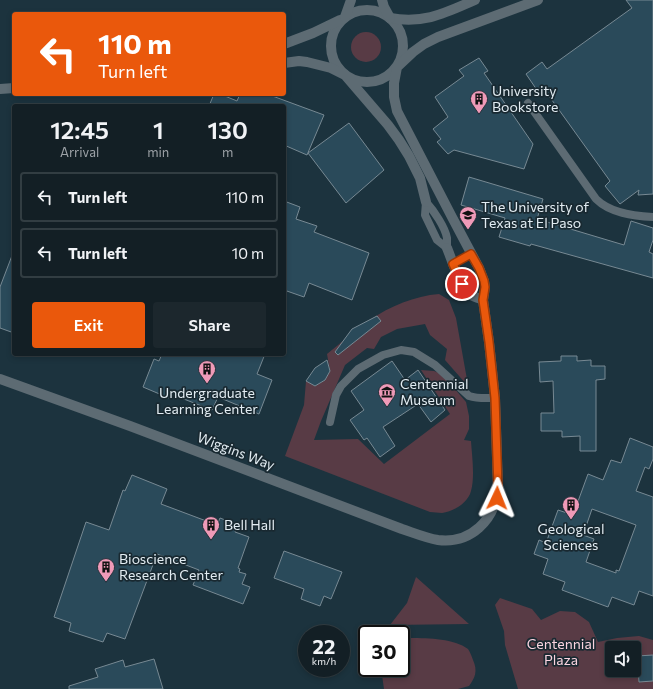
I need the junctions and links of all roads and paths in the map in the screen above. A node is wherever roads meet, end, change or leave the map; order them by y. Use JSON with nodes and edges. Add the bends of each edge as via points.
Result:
{"nodes":[{"id":1,"x":352,"y":0,"type":"edge"},
{"id":2,"x":382,"y":0,"type":"edge"},
{"id":3,"x":475,"y":0,"type":"edge"},
{"id":4,"x":538,"y":0,"type":"edge"},
{"id":5,"x":345,"y":17,"type":"junction"},
{"id":6,"x":390,"y":18,"type":"junction"},
{"id":7,"x":286,"y":43,"type":"edge"},
{"id":8,"x":286,"y":63,"type":"edge"},
{"id":9,"x":397,"y":67,"type":"junction"},
{"id":10,"x":345,"y":75,"type":"junction"},
{"id":11,"x":12,"y":88,"type":"edge"},
{"id":12,"x":0,"y":89,"type":"edge"},
{"id":13,"x":528,"y":103,"type":"dead end"},
{"id":14,"x":426,"y":202,"type":"joint"},
{"id":15,"x":653,"y":217,"type":"edge"},
{"id":16,"x":447,"y":248,"type":"joint"},
{"id":17,"x":471,"y":254,"type":"junction"},
{"id":18,"x":453,"y":264,"type":"junction"},
{"id":19,"x":483,"y":300,"type":"junction"},
{"id":20,"x":0,"y":379,"type":"edge"},
{"id":21,"x":495,"y":398,"type":"junction"},
{"id":22,"x":330,"y":422,"type":"dead end"}],
"edges":[{"from":1,"to":5,"type":"street"},
{"from":2,"to":6,"type":"street"},
{"from":3,"to":6,"type":"street","via":[[427,19]]},
{"from":4,"to":9,"type":"street","via":[[438,37],[413,52]]},
{"from":5,"to":6,"type":"street","via":[[355,12],[371,11]]},
{"from":5,"to":7,"type":"street","via":[[314,33]]},
{"from":5,"to":10,"type":"street","via":[[333,34],[331,50],[332,58]]},
{"from":6,"to":9,"type":"street","via":[[403,43]]},
{"from":8,"to":10,"type":"street","via":[[307,62],[331,68]]},
{"from":9,"to":10,"type":"street","via":[[385,78],[370,83],[353,80]]},
{"from":9,"to":17,"type":"street","via":[[394,97],[397,111]]},
{"from":10,"to":14,"type":"street","via":[[399,140],[420,178]]},
{"from":11,"to":12,"type":"street"},
{"from":13,"to":15,"type":"lane","via":[[601,204],[622,213]]},
{"from":14,"to":16,"type":"lane","via":[[425,215],[437,240]]},
{"from":16,"to":18,"type":"street"},
{"from":17,"to":18,"type":"lane"},
{"from":17,"to":19,"type":"street","via":[[484,281]]},
{"from":18,"to":19,"type":"street","via":[[466,291]]},
{"from":19,"to":21,"type":"street"},
{"from":20,"to":21,"type":"street","name":"Wiggins Way","via":[[402,529],[439,540],[464,537],[474,532],[489,516],[497,498]]},
{"from":21,"to":22,"type":"lane","via":[[480,399],[469,396],[435,365],[414,352],[401,350],[383,354],[358,369],[341,386],[336,395]]}]}
